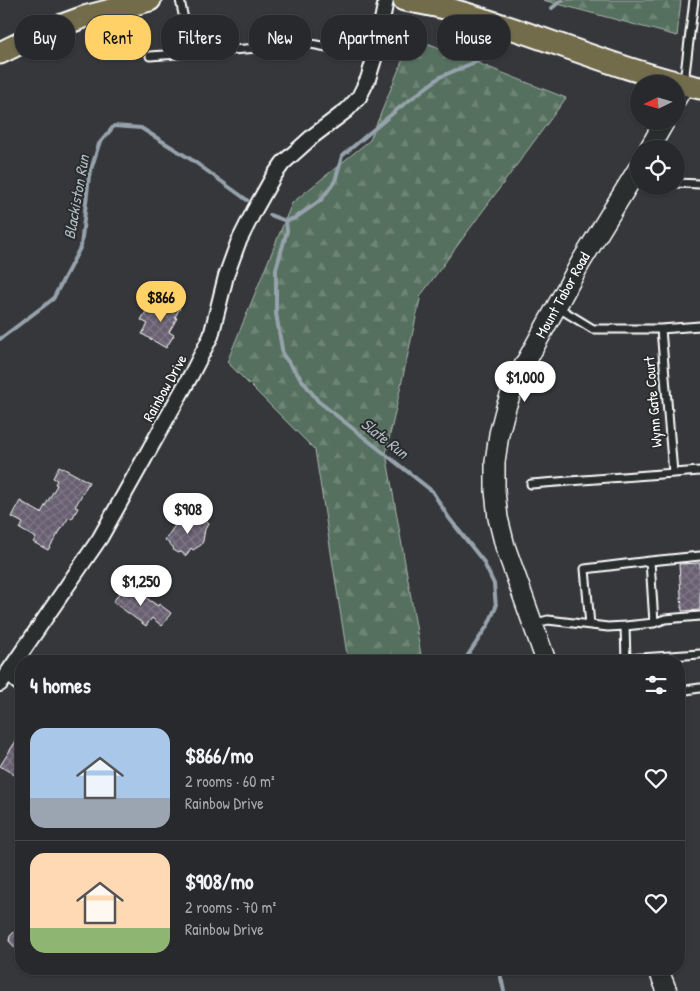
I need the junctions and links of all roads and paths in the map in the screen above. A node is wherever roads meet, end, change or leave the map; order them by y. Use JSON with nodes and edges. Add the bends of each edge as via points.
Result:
{"nodes":[{"id":1,"x":150,"y":0,"type":"edge"},
{"id":2,"x":180,"y":0,"type":"edge"},
{"id":3,"x":386,"y":0,"type":"edge"},
{"id":4,"x":404,"y":0,"type":"edge"},
{"id":5,"x":696,"y":5,"type":"edge"},
{"id":6,"x":183,"y":15,"type":"edge"},
{"id":7,"x":383,"y":15,"type":"edge"},
{"id":8,"x":321,"y":46,"type":"edge"},
{"id":9,"x":239,"y":49,"type":"edge"},
{"id":10,"x":0,"y":53,"type":"edge"},
{"id":11,"x":374,"y":60,"type":"edge"},
{"id":12,"x":687,"y":91,"type":"edge"},
{"id":13,"x":630,"y":182,"type":"edge"},
{"id":14,"x":685,"y":183,"type":"edge"},
{"id":15,"x":700,"y":184,"type":"edge"},
{"id":16,"x":556,"y":306,"type":"junction"},
{"id":17,"x":700,"y":326,"type":"edge"},
{"id":18,"x":661,"y":329,"type":"junction"},
{"id":19,"x":700,"y":471,"type":"edge"},
{"id":20,"x":673,"y":473,"type":"junction"},
{"id":21,"x":531,"y":484,"type":"dead end"},
{"id":22,"x":700,"y":556,"type":"edge"},
{"id":23,"x":650,"y":561,"type":"junction"},
{"id":24,"x":700,"y":616,"type":"edge"},
{"id":25,"x":654,"y":623,"type":"junction"},
{"id":26,"x":532,"y":624,"type":"junction"},
{"id":27,"x":590,"y":625,"type":"junction"},
{"id":28,"x":625,"y":626,"type":"junction"},
{"id":29,"x":700,"y":654,"type":"edge"},
{"id":30,"x":20,"y":655,"type":"edge"},
{"id":31,"x":544,"y":655,"type":"edge"},
{"id":32,"x":626,"y":655,"type":"edge"},
{"id":33,"x":685,"y":655,"type":"edge"},
{"id":34,"x":15,"y":662,"type":"edge"},
{"id":35,"x":4,"y":678,"type":"edge"},
{"id":36,"x":700,"y":688,"type":"edge"},
{"id":37,"x":685,"y":689,"type":"edge"},
{"id":38,"x":660,"y":975,"type":"edge"},
{"id":39,"x":667,"y":991,"type":"edge"}],
"edges":[{"from":1,"to":10,"type":"main road","via":[[76,20]]},
{"from":2,"to":6,"type":"lane"},
{"from":3,"to":7,"type":"street","name":"Rainbow Drive"},
{"from":4,"to":12,"type":"main road","via":[[475,16]]},
{"from":5,"to":12,"type":"lane"},
{"from":8,"to":9,"type":"lane"},
{"from":11,"to":30,"type":"street","name":"Rainbow Drive","via":[[359,97],[283,163],[273,177],[238,243],[211,336],[191,375],[100,538]]},
{"from":13,"to":16,"type":"street","name":"Mount Tabor Road"},
{"from":14,"to":15,"type":"lane"},
{"from":16,"to":18,"type":"lane","via":[[593,329]]},
{"from":16,"to":26,"type":"street","name":"Mount Tabor Road","via":[[516,380],[506,406],[495,462],[498,518]]},
{"from":17,"to":18,"type":"lane"},
{"from":18,"to":20,"type":"lane","name":"Wynn Gate Court"},
{"from":19,"to":20,"type":"lane"},
{"from":20,"to":21,"type":"lane"},
{"from":22,"to":23,"type":"lane"},
{"from":23,"to":25,"type":"lane"},
{"from":23,"to":27,"type":"lane","via":[[585,569]]},
{"from":24,"to":25,"type":"lane"},
{"from":25,"to":28,"type":"lane"},
{"from":26,"to":27,"type":"lane","via":[[548,620]]},
{"from":26,"to":31,"type":"street","name":"Mount Tabor Road"},
{"from":27,"to":28,"type":"lane"},
{"from":28,"to":32,"type":"lane"},
{"from":29,"to":33,"type":"lane"},
{"from":34,"to":35,"type":"street","name":"Rainbow Drive"},
{"from":36,"to":37,"type":"lane"},
{"from":38,"to":39,"type":"street"}]}
